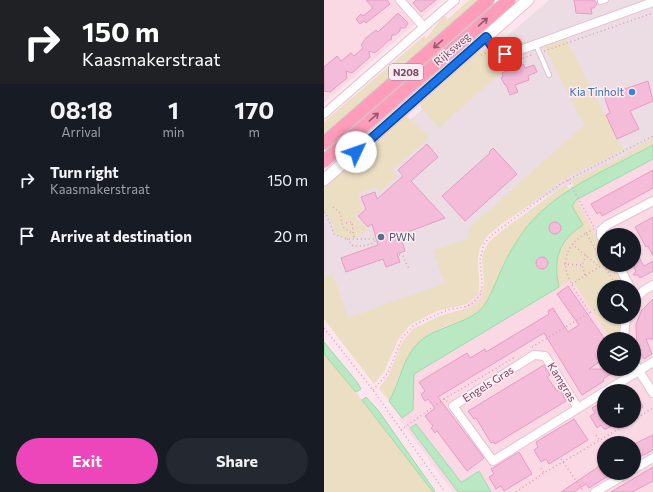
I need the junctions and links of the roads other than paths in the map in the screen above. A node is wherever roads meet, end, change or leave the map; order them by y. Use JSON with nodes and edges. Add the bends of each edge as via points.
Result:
{"nodes":[{"id":1,"x":400,"y":0,"type":"edge"},
{"id":2,"x":455,"y":0,"type":"edge"},
{"id":3,"x":488,"y":0,"type":"edge"},
{"id":4,"x":509,"y":0,"type":"edge"},
{"id":5,"x":528,"y":0,"type":"edge"},
{"id":6,"x":600,"y":0,"type":"edge"},
{"id":7,"x":606,"y":0,"type":"edge"},
{"id":8,"x":647,"y":2,"type":"edge"},
{"id":9,"x":424,"y":27,"type":"junction"},
{"id":10,"x":486,"y":37,"type":"junction"},
{"id":11,"x":537,"y":49,"type":"junction"},
{"id":12,"x":549,"y":75,"type":"dead end"},
{"id":13,"x":324,"y":114,"type":"edge"},
{"id":14,"x":324,"y":143,"type":"edge"},
{"id":15,"x":324,"y":161,"type":"edge"},
{"id":16,"x":324,"y":180,"type":"edge"},
{"id":17,"x":653,"y":201,"type":"edge"},
{"id":18,"x":603,"y":228,"type":"edge"},
{"id":19,"x":653,"y":285,"type":"edge"},
{"id":20,"x":641,"y":293,"type":"edge"},
{"id":21,"x":545,"y":356,"type":"joint"},
{"id":22,"x":653,"y":362,"type":"edge"},
{"id":23,"x":641,"y":369,"type":"edge"},
{"id":24,"x":641,"y":375,"type":"edge"},
{"id":25,"x":630,"y":376,"type":"edge"},
{"id":26,"x":618,"y":384,"type":"edge"},
{"id":27,"x":653,"y":393,"type":"edge"},
{"id":28,"x":597,"y":397,"type":"edge"},
{"id":29,"x":578,"y":408,"type":"junction"},
{"id":30,"x":653,"y":458,"type":"edge"},
{"id":31,"x":641,"y":465,"type":"edge"},
{"id":32,"x":616,"y":480,"type":"edge"},
{"id":33,"x":595,"y":492,"type":"edge"}],
"edges":[{"from":1,"to":9,"type":"street"},
{"from":2,"to":9,"type":"street"},
{"from":3,"to":14,"type":"main road","name":"Rijksweg","number":"N208","one_way":true},
{"from":15,"to":4,"type":"main road","name":"Rijksweg","number":"N208","one_way":true},
{"from":5,"to":10,"type":"street","name":"Rijksweg"},
{"from":6,"to":7,"type":"lane"},
{"from":8,"to":11,"type":"street"},
{"from":9,"to":13,"type":"street"},
{"from":10,"to":11,"type":"street","via":[[495,51],[505,54]]},
{"from":10,"to":16,"type":"street","name":"Rijksweg"},
{"from":11,"to":12,"type":"lane"},
{"from":17,"to":18,"type":"street"},
{"from":19,"to":20,"type":"street"},
{"from":21,"to":29,"type":"street","name":"Kamgras"},
{"from":21,"to":29,"type":"street","name":"Engels Gras","via":[[534,355],[453,406],[493,461]]},
{"from":22,"to":23,"type":"street"},
{"from":24,"to":27,"type":"street"},
{"from":25,"to":26,"type":"street"},
{"from":28,"to":29,"type":"street"},
{"from":30,"to":31,"type":"street"},
{"from":32,"to":33,"type":"street"}]}
